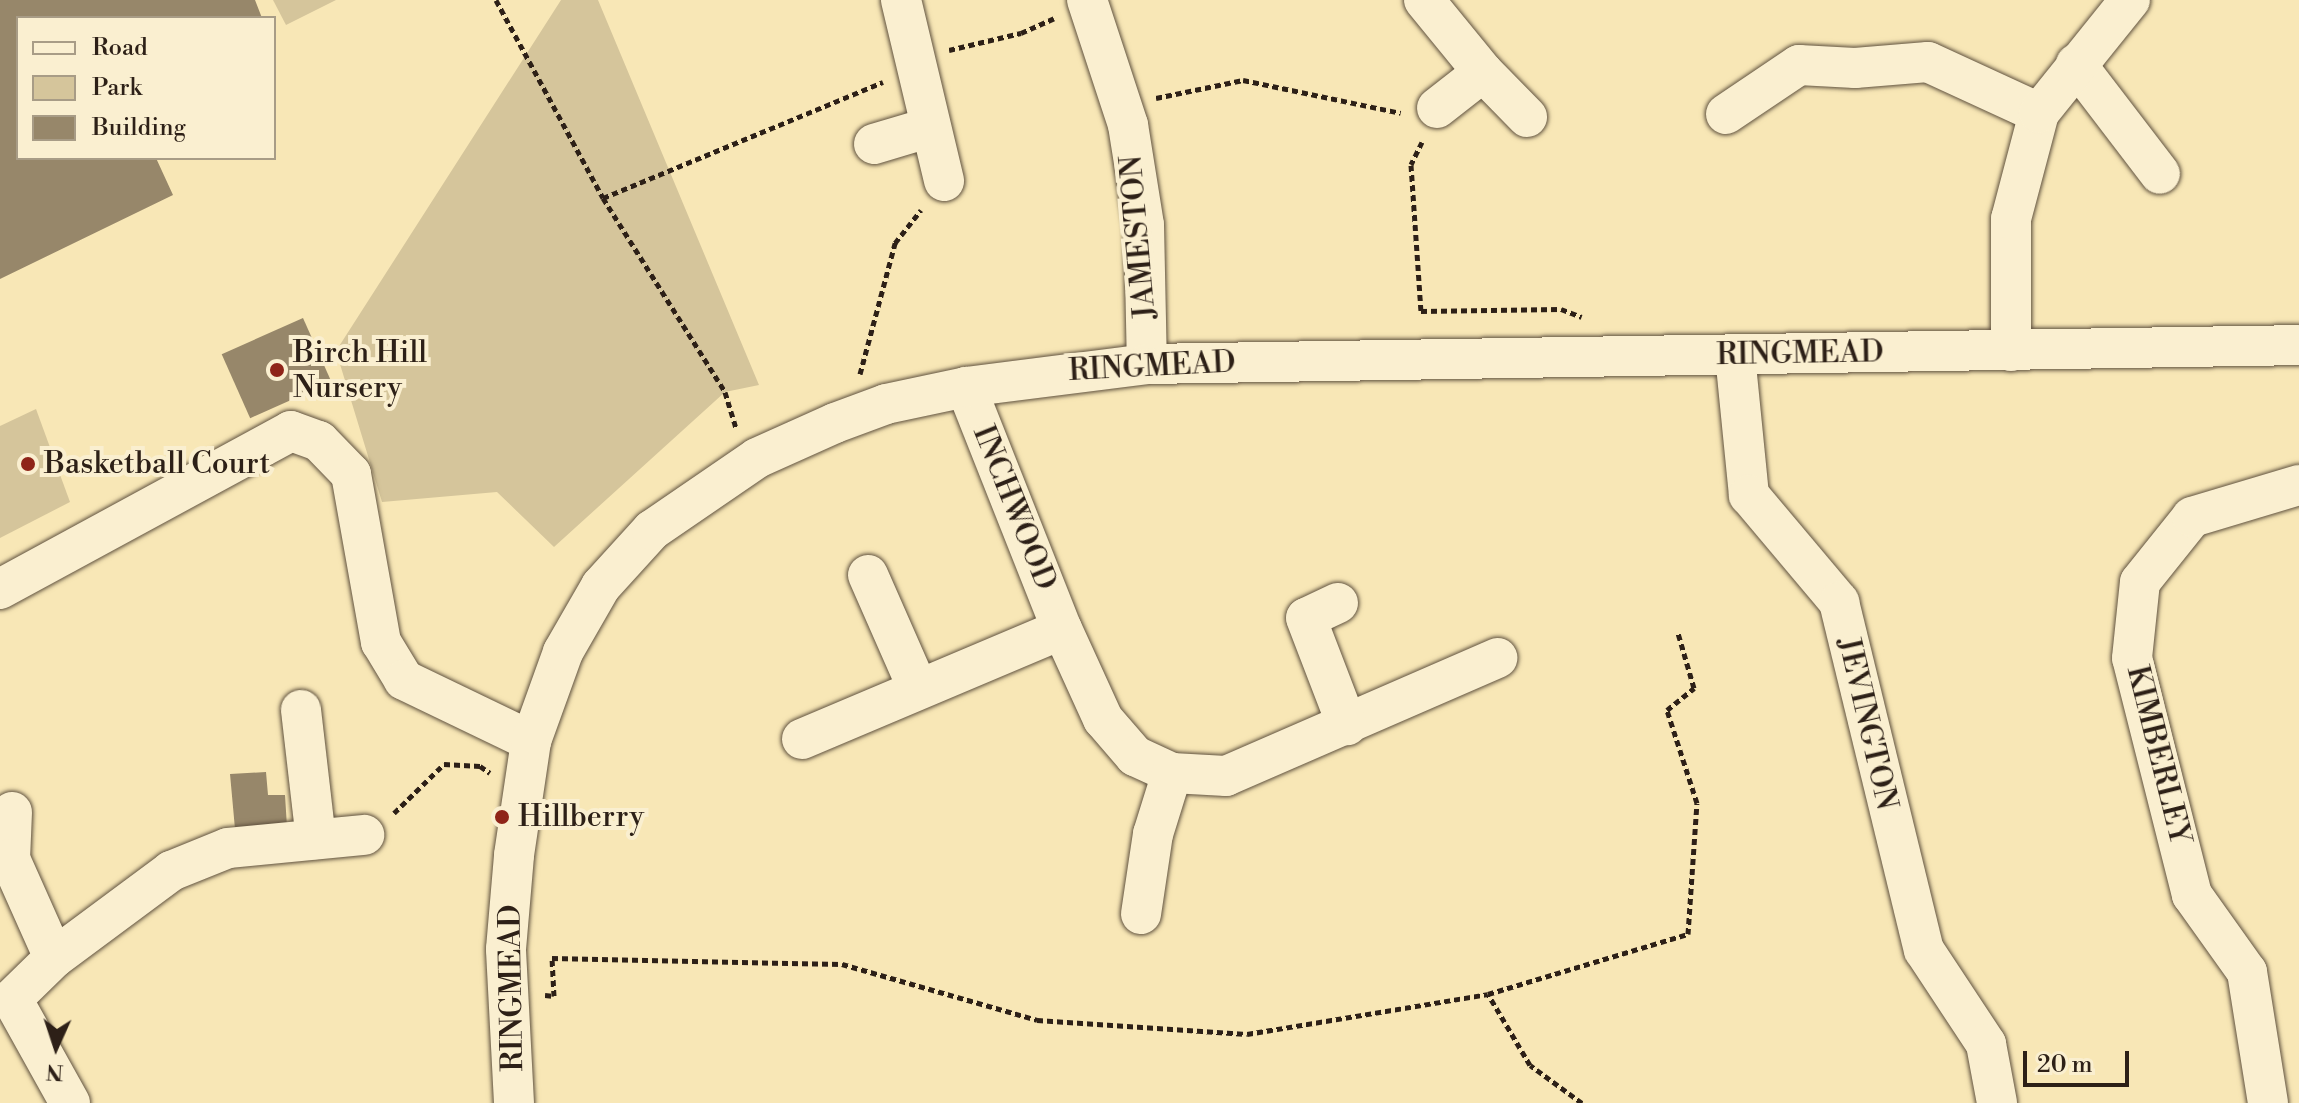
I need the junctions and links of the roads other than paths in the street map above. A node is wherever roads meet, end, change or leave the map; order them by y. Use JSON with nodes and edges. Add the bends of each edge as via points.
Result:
{"nodes":[{"id":1,"x":901,"y":0,"type":"edge"},
{"id":2,"x":1424,"y":0,"type":"edge"},
{"id":3,"x":2130,"y":0,"type":"edge"},
{"id":4,"x":1099,"y":5,"type":"edge"},
{"id":5,"x":2076,"y":64,"type":"junction"},
{"id":6,"x":1483,"y":72,"type":"junction"},
{"id":7,"x":1437,"y":108,"type":"road end"},
{"id":8,"x":2039,"y":113,"type":"junction"},
{"id":9,"x":1726,"y":114,"type":"dead end"},
{"id":10,"x":1527,"y":117,"type":"dead end"},
{"id":11,"x":931,"y":127,"type":"junction"},
{"id":12,"x":874,"y":144,"type":"dead end"},
{"id":13,"x":2160,"y":174,"type":"dead end"},
{"id":14,"x":944,"y":181,"type":"road end"},
{"id":15,"x":2011,"y":351,"type":"junction"},
{"id":16,"x":2298,"y":351,"type":"edge"},
{"id":17,"x":1735,"y":355,"type":"junction"},
{"id":18,"x":1147,"y":364,"type":"junction"},
{"id":19,"x":966,"y":387,"type":"junction"},
{"id":20,"x":2299,"y":485,"type":"edge"},
{"id":21,"x":868,"y":575,"type":"dead end"},
{"id":22,"x":0,"y":589,"type":"edge"},
{"id":23,"x":1338,"y":603,"type":"dead end"},
{"id":24,"x":1062,"y":629,"type":"junction"},
{"id":25,"x":1498,"y":658,"type":"dead end"},
{"id":26,"x":918,"y":689,"type":"junction"},
{"id":27,"x":301,"y":710,"type":"dead end"},
{"id":28,"x":1347,"y":725,"type":"junction"},
{"id":29,"x":802,"y":739,"type":"dead end"},
{"id":30,"x":531,"y":741,"type":"junction"},
{"id":31,"x":1172,"y":773,"type":"junction"},
{"id":32,"x":12,"y":812,"type":"dead end"},
{"id":33,"x":364,"y":835,"type":"road end"},
{"id":34,"x":316,"y":839,"type":"junction"},
{"id":35,"x":1141,"y":914,"type":"dead end"},
{"id":36,"x":54,"y":958,"type":"junction"},
{"id":37,"x":6,"y":1002,"type":"edge"},
{"id":38,"x":70,"y":1103,"type":"edge"},
{"id":39,"x":514,"y":1103,"type":"edge"},
{"id":40,"x":1997,"y":1103,"type":"edge"},
{"id":41,"x":2268,"y":1103,"type":"edge"}],
"edges":[{"from":1,"to":11,"type":"street"},
{"from":2,"to":6,"type":"street"},
{"from":3,"to":5,"type":"street"},
{"from":4,"to":18,"type":"street","name":"JAMESTON","via":[[1144,225]]},
{"from":5,"to":8,"type":"street"},
{"from":5,"to":13,"type":"street"},
{"from":6,"to":7,"type":"street"},
{"from":6,"to":10,"type":"street"},
{"from":8,"to":9,"type":"street","via":[[1928,62],[1855,68],[1799,65]]},
{"from":8,"to":15,"type":"street","via":[[2011,219]]},
{"from":11,"to":12,"type":"street"},
{"from":11,"to":14,"type":"street"},
{"from":15,"to":16,"type":"street","name":"RINGMEAD"},
{"from":15,"to":17,"type":"street","name":"RINGMEAD"},
{"from":17,"to":18,"type":"street","name":"RINGMEAD"},
{"from":17,"to":40,"type":"street","name":"JEVINGTON","via":[[1749,495],[1839,602],[1924,950],[1986,1044]]},
{"from":18,"to":19,"type":"street","name":"RINGMEAD"},
{"from":19,"to":24,"type":"street","name":"INCHWOOD"},
{"from":19,"to":30,"type":"street","name":"RINGMEAD","via":[[886,404],[757,458],[652,530],[582,614],[541,704]]},
{"from":20,"to":41,"type":"street","name":"KIMBERLEY","via":[[2192,517],[2140,582],[2132,658],[2192,895],[2247,972]]},
{"from":21,"to":26,"type":"street"},
{"from":22,"to":30,"type":"street","via":[[291,431],[319,441],[351,474],[381,642],[404,680]]},
{"from":23,"to":28,"type":"street","via":[[1306,618]]},
{"from":24,"to":26,"type":"street","name":"INCHWOOD"},
{"from":24,"to":31,"type":"street","name":"INCHWOOD","via":[[1103,719],[1135,756]]},
{"from":25,"to":28,"type":"street","name":"INCHWOOD"},
{"from":26,"to":29,"type":"street","name":"INCHWOOD"},
{"from":27,"to":34,"type":"street"},
{"from":28,"to":31,"type":"street","name":"INCHWOOD","via":[[1226,776]]},
{"from":30,"to":39,"type":"street","name":"RINGMEAD","via":[[506,949]]},
{"from":31,"to":35,"type":"street","via":[[1153,834]]},
{"from":32,"to":36,"type":"street","via":[[10,859]]},
{"from":33,"to":34,"type":"street"},
{"from":34,"to":36,"type":"street","via":[[228,848],[171,871]]},
{"from":36,"to":37,"type":"street"},
{"from":37,"to":38,"type":"street"}]}
